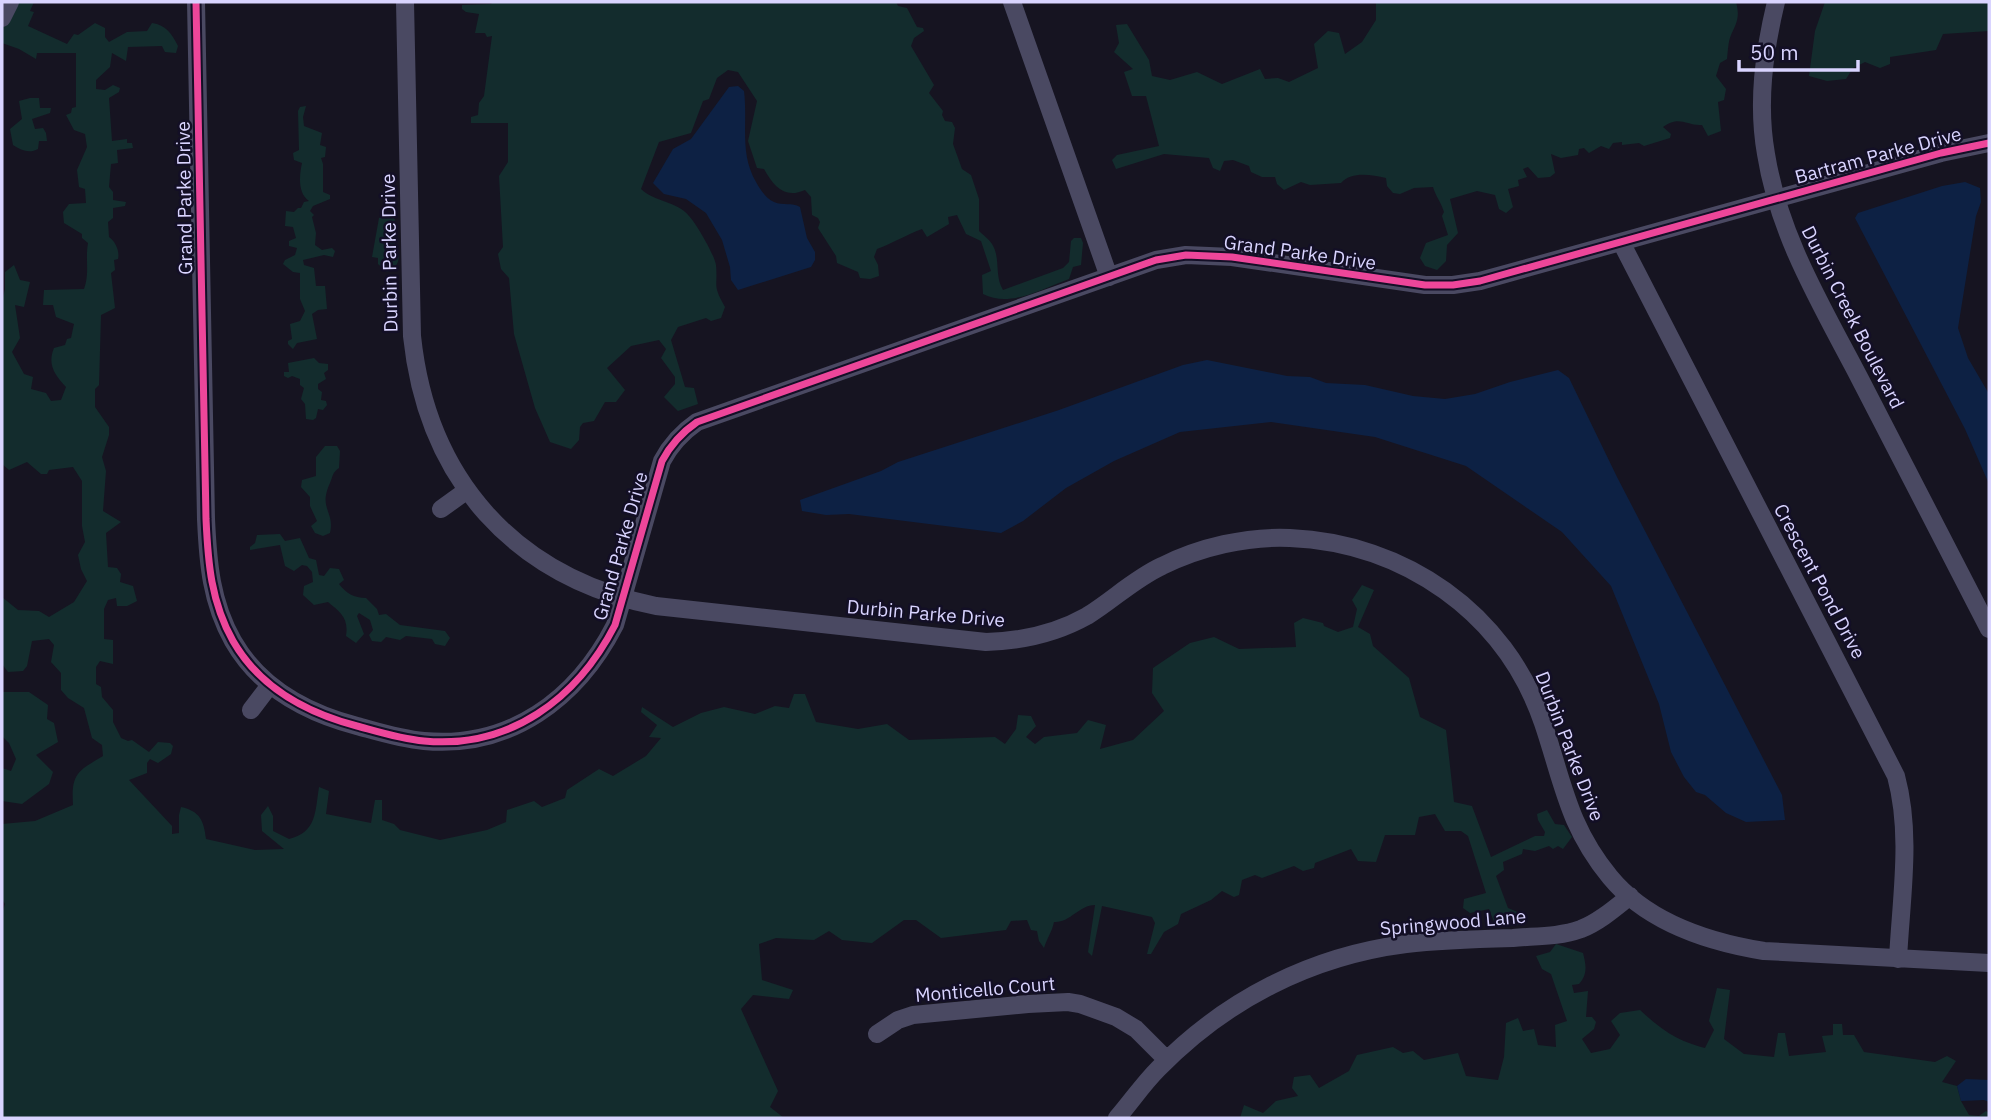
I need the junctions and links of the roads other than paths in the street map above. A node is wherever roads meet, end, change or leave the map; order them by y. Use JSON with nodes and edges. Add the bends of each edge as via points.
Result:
{"nodes":[{"id":1,"x":10,"y":2,"type":"edge"},
{"id":2,"x":196,"y":2,"type":"edge"},
{"id":3,"x":405,"y":2,"type":"edge"},
{"id":4,"x":1013,"y":2,"type":"edge"},
{"id":5,"x":1776,"y":2,"type":"edge"},
{"id":6,"x":2,"y":18,"type":"edge"},
{"id":7,"x":1989,"y":143,"type":"edge"},
{"id":8,"x":1775,"y":199,"type":"junction"},
{"id":9,"x":1621,"y":242,"type":"junction"},
{"id":10,"x":1109,"y":277,"type":"junction"},
{"id":11,"x":466,"y":491,"type":"junction"},
{"id":12,"x":441,"y":509,"type":"dead end"},
{"id":13,"x":624,"y":599,"type":"junction"},
{"id":14,"x":1989,"y":629,"type":"edge"},
{"id":15,"x":270,"y":685,"type":"junction"},
{"id":16,"x":251,"y":710,"type":"dead end"},
{"id":17,"x":1630,"y":896,"type":"junction"},
{"id":18,"x":1898,"y":959,"type":"junction"},
{"id":19,"x":1989,"y":963,"type":"edge"},
{"id":20,"x":877,"y":1034,"type":"dead end"},
{"id":21,"x":1167,"y":1060,"type":"junction"},
{"id":22,"x":1117,"y":1118,"type":"edge"}],
"edges":[{"from":1,"to":6,"type":"street"},
{"from":2,"to":15,"type":"street","name":"Grand Parke Drive","via":[[208,569],[214,597],[234,643]]},
{"from":3,"to":11,"type":"street","name":"Durbin Parke Drive","via":[[415,371],[435,435]]},
{"from":4,"to":10,"type":"street"},
{"from":5,"to":8,"type":"street","name":"Durbin Creek Boulevard","via":[[1766,51],[1762,114]]},
{"from":7,"to":8,"type":"street","name":"Bartram Parke Drive"},
{"from":8,"to":9,"type":"street","name":"Grand Parke Drive"},
{"from":8,"to":14,"type":"street","name":"Durbin Creek Boulevard","via":[[1803,269]]},
{"from":9,"to":10,"type":"street","name":"Grand Parke Drive","via":[[1453,285],[1186,255]]},
{"from":9,"to":18,"type":"street","name":"Crescent Pond Drive","via":[[1896,776],[1905,827]]},
{"from":10,"to":13,"type":"street","name":"Grand Parke Drive","via":[[697,422],[670,446],[662,461]]},
{"from":11,"to":12,"type":"street"},
{"from":11,"to":13,"type":"street","name":"Durbin Parke Drive","via":[[536,556],[583,583]]},
{"from":13,"to":15,"type":"street","name":"Grand Parke Drive","via":[[603,649],[568,692],[534,716],[495,733],[446,741],[396,736],[329,719]]},
{"from":13,"to":17,"type":"street","name":"Durbin Parke Drive","via":[[1011,642],[1066,627],[1162,566],[1223,544],[1287,538],[1358,548],[1415,571],[1442,588],[1493,634],[1528,688],[1576,824],[1611,879]]},
{"from":15,"to":16,"type":"street"},
{"from":17,"to":18,"type":"street","name":"Durbin Parke Drive","via":[[1667,921],[1733,946]]},
{"from":17,"to":21,"type":"street","name":"Springwood Lane","via":[[1591,923],[1559,934],[1387,947],[1296,972],[1237,1004]]},
{"from":18,"to":19,"type":"street","name":"Durbin Parke Drive"},
{"from":20,"to":21,"type":"street","name":"Monticello Court","via":[[913,1015],[1068,1002],[1116,1017],[1136,1029]]},
{"from":21,"to":22,"type":"street","name":"Springwood Lane"}]}
